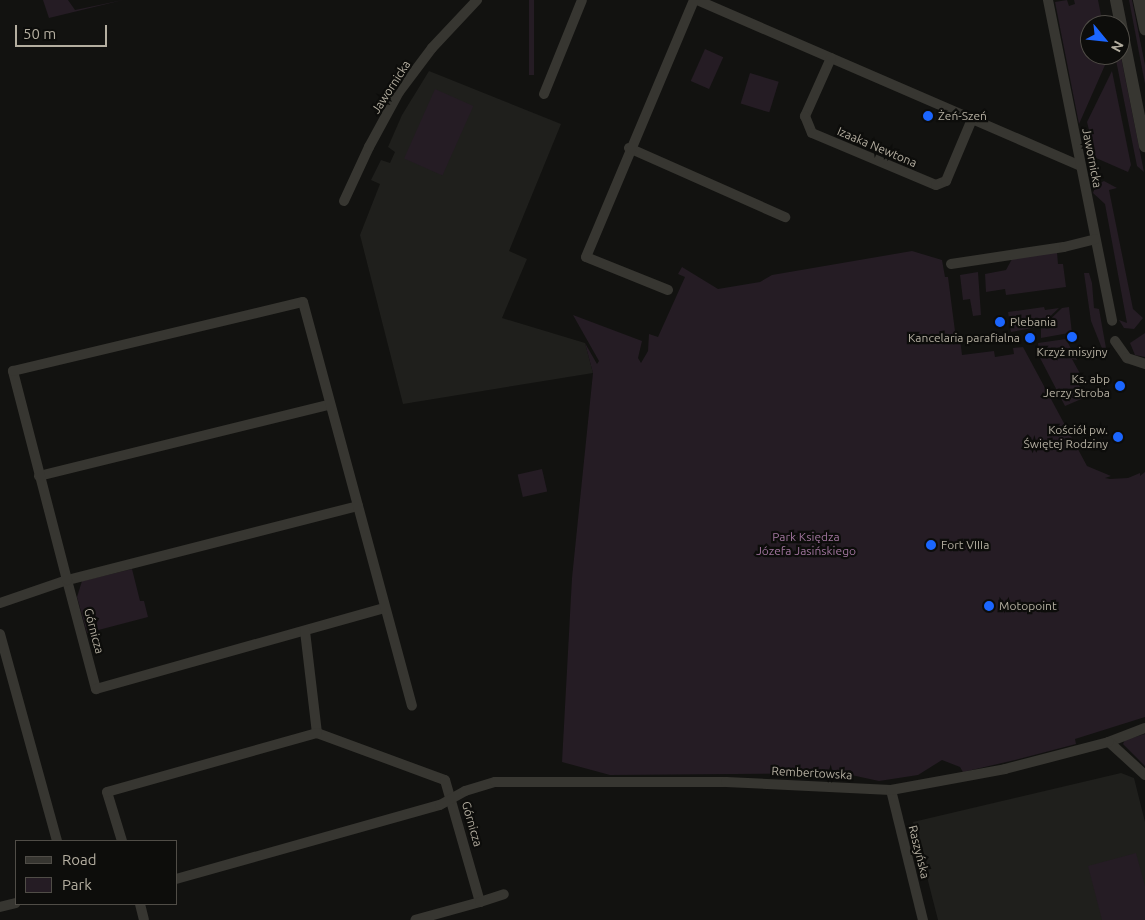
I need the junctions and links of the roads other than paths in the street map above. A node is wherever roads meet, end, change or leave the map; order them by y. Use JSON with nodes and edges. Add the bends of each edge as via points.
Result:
{"nodes":[{"id":1,"x":477,"y":0,"type":"edge"},
{"id":2,"x":582,"y":0,"type":"edge"},
{"id":3,"x":696,"y":0,"type":"edge"},
{"id":4,"x":1048,"y":0,"type":"edge"},
{"id":5,"x":1116,"y":0,"type":"edge"},
{"id":6,"x":1139,"y":0,"type":"edge"},
{"id":7,"x":1145,"y":29,"type":"edge"},
{"id":8,"x":831,"y":58,"type":"junction"},
{"id":9,"x":544,"y":94,"type":"dead end"},
{"id":10,"x":972,"y":119,"type":"junction"},
{"id":11,"x":1145,"y":146,"type":"edge"},
{"id":12,"x":629,"y":148,"type":"junction"},
{"id":13,"x":1081,"y":166,"type":"junction"},
{"id":14,"x":344,"y":201,"type":"dead end"},
{"id":15,"x":784,"y":217,"type":"dead end"},
{"id":16,"x":1096,"y":239,"type":"junction"},
{"id":17,"x":951,"y":264,"type":"dead end"},
{"id":18,"x":668,"y":290,"type":"dead end"},
{"id":19,"x":1112,"y":322,"type":"dead end"},
{"id":20,"x":1115,"y":341,"type":"dead end"},
{"id":21,"x":1145,"y":364,"type":"edge"},
{"id":22,"x":329,"y":405,"type":"junction"},
{"id":23,"x":39,"y":476,"type":"junction"},
{"id":24,"x":358,"y":506,"type":"junction"},
{"id":25,"x":67,"y":580,"type":"junction"},
{"id":26,"x":0,"y":603,"type":"edge"},
{"id":27,"x":384,"y":608,"type":"junction"},
{"id":28,"x":304,"y":631,"type":"junction"},
{"id":29,"x":0,"y":634,"type":"edge"},
{"id":30,"x":412,"y":706,"type":"dead end"},
{"id":31,"x":1145,"y":728,"type":"edge"},
{"id":32,"x":317,"y":733,"type":"junction"},
{"id":33,"x":1109,"y":742,"type":"junction"},
{"id":34,"x":1145,"y":775,"type":"edge"},
{"id":35,"x":891,"y":790,"type":"junction"},
{"id":36,"x":452,"y":799,"type":"junction"},
{"id":37,"x":57,"y":840,"type":"edge"},
{"id":38,"x":122,"y":840,"type":"edge"},
{"id":39,"x":178,"y":878,"type":"edge"},
{"id":40,"x":504,"y":894,"type":"dead end"},
{"id":41,"x":480,"y":902,"type":"junction"},
{"id":42,"x":15,"y":903,"type":"edge"},
{"id":43,"x":140,"y":905,"type":"edge"},
{"id":44,"x":0,"y":907,"type":"edge"},
{"id":45,"x":144,"y":920,"type":"edge"},
{"id":46,"x":415,"y":920,"type":"edge"},
{"id":47,"x":923,"y":920,"type":"edge"}],
"edges":[{"from":1,"to":14,"type":"street","name":"Jawornicka","via":[[432,48],[399,92]]},
{"from":2,"to":9,"type":"street"},
{"from":3,"to":8,"type":"street"},
{"from":3,"to":12,"type":"street"},
{"from":4,"to":13,"type":"street","name":"Jawornicka"},
{"from":5,"to":11,"type":"street"},
{"from":6,"to":7,"type":"street"},
{"from":8,"to":10,"type":"street"},
{"from":8,"to":10,"type":"street","name":"Izaaka Newtona","via":[[805,116],[812,133],[936,185],[946,181]]},
{"from":10,"to":13,"type":"street"},
{"from":12,"to":15,"type":"street"},
{"from":12,"to":18,"type":"street","via":[[586,257]]},
{"from":13,"to":16,"type":"street","name":"Jawornicka"},
{"from":16,"to":17,"type":"street"},
{"from":16,"to":19,"type":"street","name":"Jawornicka"},
{"from":20,"to":21,"type":"street","via":[[1127,358]]},
{"from":22,"to":23,"type":"street"},
{"from":22,"to":23,"type":"street","via":[[304,302],[13,371]]},
{"from":22,"to":24,"type":"street"},
{"from":23,"to":25,"type":"street"},
{"from":24,"to":25,"type":"street"},
{"from":24,"to":27,"type":"street"},
{"from":25,"to":26,"type":"street"},
{"from":25,"to":28,"type":"street","name":"Górnicza","via":[[96,689]]},
{"from":27,"to":28,"type":"street","name":"Górnicza"},
{"from":27,"to":30,"type":"street"},
{"from":28,"to":32,"type":"street"},
{"from":29,"to":37,"type":"street"},
{"from":31,"to":33,"type":"street","name":"Rembertowska"},
{"from":32,"to":36,"type":"street","via":[[445,780]]},
{"from":32,"to":38,"type":"street","via":[[107,792]]},
{"from":33,"to":34,"type":"street"},
{"from":33,"to":35,"type":"street","name":"Rembertowska","via":[[1005,769]]},
{"from":35,"to":36,"type":"street","name":"Rembertowska","via":[[726,782],[510,782],[465,791]]},
{"from":35,"to":47,"type":"street","name":"Raszyńska"},
{"from":36,"to":39,"type":"street","name":"Górnicza"},
{"from":36,"to":41,"type":"street","name":"Górnicza"},
{"from":40,"to":41,"type":"street"},
{"from":41,"to":46,"type":"street"},
{"from":42,"to":44,"type":"street"},
{"from":43,"to":45,"type":"street"}]}
